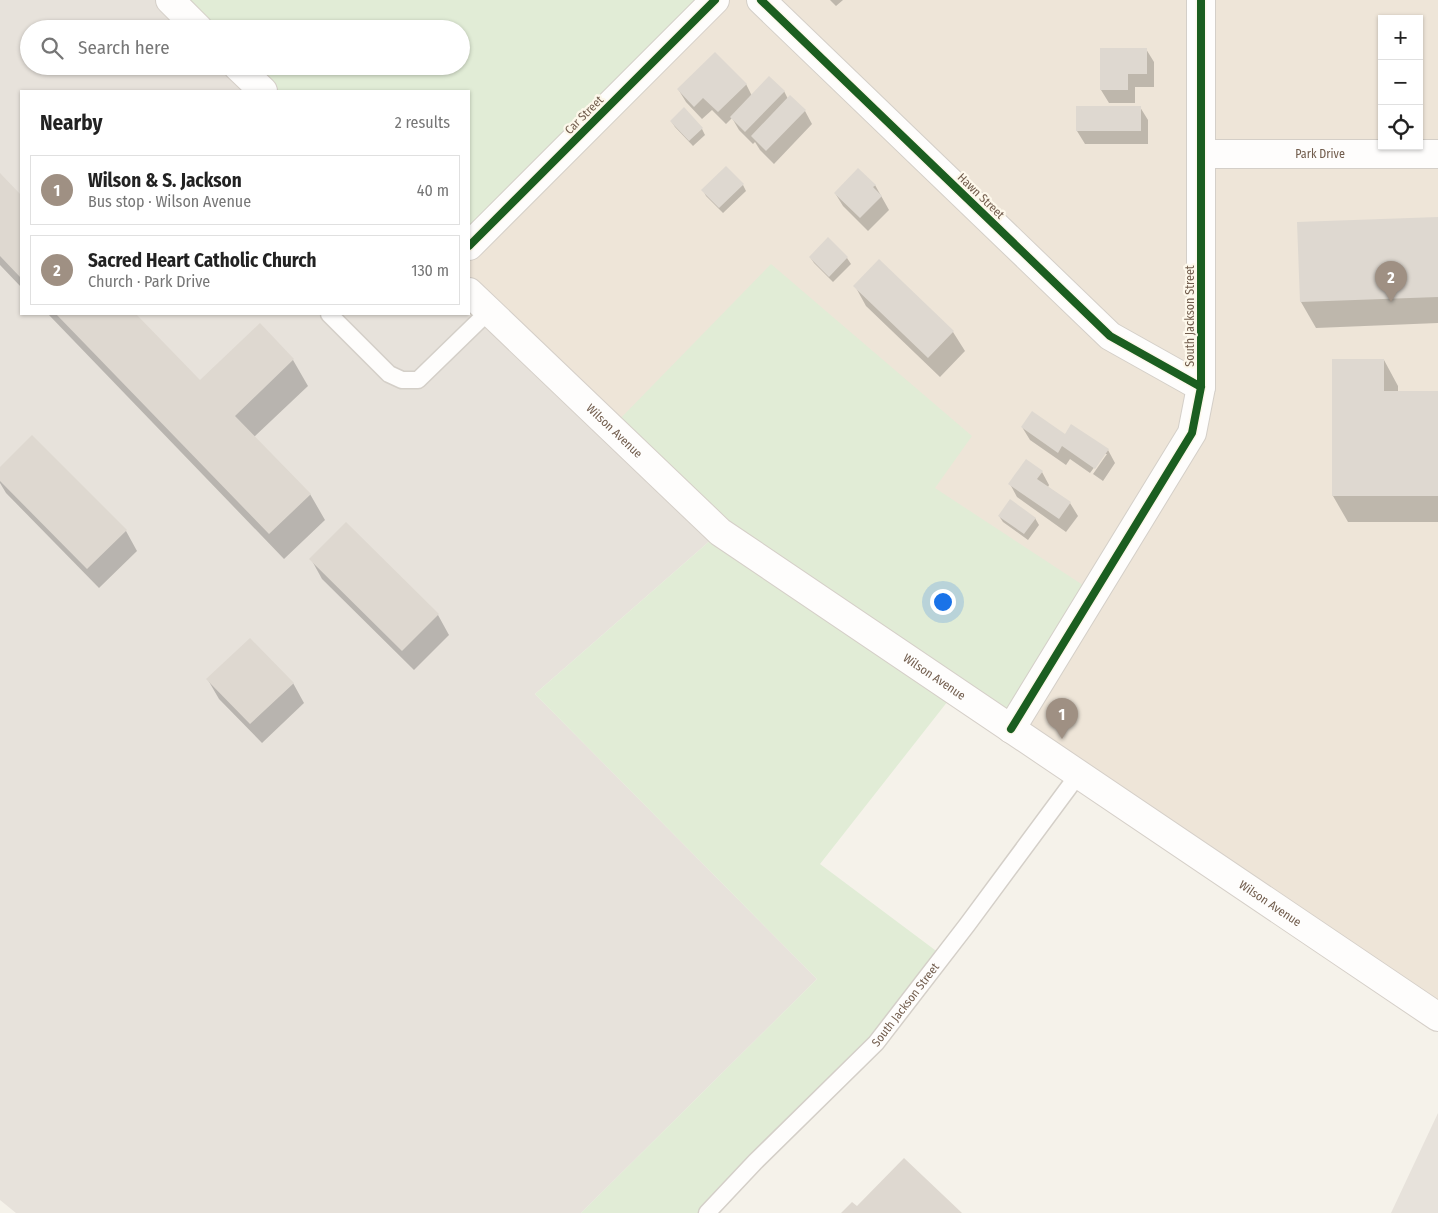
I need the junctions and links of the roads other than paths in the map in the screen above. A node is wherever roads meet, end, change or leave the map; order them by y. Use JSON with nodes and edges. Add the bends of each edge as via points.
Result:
{"nodes":[{"id":1,"x":170,"y":0,"type":"edge"},
{"id":2,"x":715,"y":0,"type":"edge"},
{"id":3,"x":761,"y":0,"type":"edge"},
{"id":4,"x":1201,"y":0,"type":"edge"},
{"id":5,"x":190,"y":20,"type":"edge"},
{"id":6,"x":246,"y":75,"type":"edge"},
{"id":7,"x":262,"y":90,"type":"edge"},
{"id":8,"x":1201,"y":154,"type":"junction"},
{"id":9,"x":1438,"y":154,"type":"edge"},
{"id":10,"x":470,"y":245,"type":"edge"},
{"id":11,"x":470,"y":293,"type":"edge"},
{"id":12,"x":489,"y":311,"type":"junction"},
{"id":13,"x":330,"y":315,"type":"edge"},
{"id":14,"x":1201,"y":387,"type":"junction"},
{"id":15,"x":1011,"y":730,"type":"junction"},
{"id":16,"x":1078,"y":775,"type":"junction"},
{"id":17,"x":1438,"y":1017,"type":"edge"},
{"id":18,"x":707,"y":1213,"type":"edge"}],
"edges":[{"from":1,"to":5,"type":"street"},
{"from":2,"to":10,"type":"street","name":"Car Street"},
{"from":3,"to":14,"type":"street","name":"Hawn Street","via":[[1110,336]]},
{"from":4,"to":8,"type":"street","name":"South Jackson Street"},
{"from":6,"to":7,"type":"street"},
{"from":8,"to":9,"type":"street","name":"Park Drive"},
{"from":8,"to":14,"type":"street","name":"South Jackson Street"},
{"from":11,"to":12,"type":"street","name":"Wilson Avenue"},
{"from":12,"to":13,"type":"lane","via":[[418,380],[402,380],[389,374]]},
{"from":12,"to":15,"type":"street","name":"Wilson Avenue","via":[[720,532]]},
{"from":14,"to":15,"type":"street","name":"South Jackson Street","via":[[1192,433]]},
{"from":15,"to":16,"type":"street","name":"Wilson Avenue"},
{"from":16,"to":17,"type":"street","name":"Wilson Avenue"},
{"from":16,"to":18,"type":"lane","name":"South Jackson Street","via":[[876,1043]]}]}
